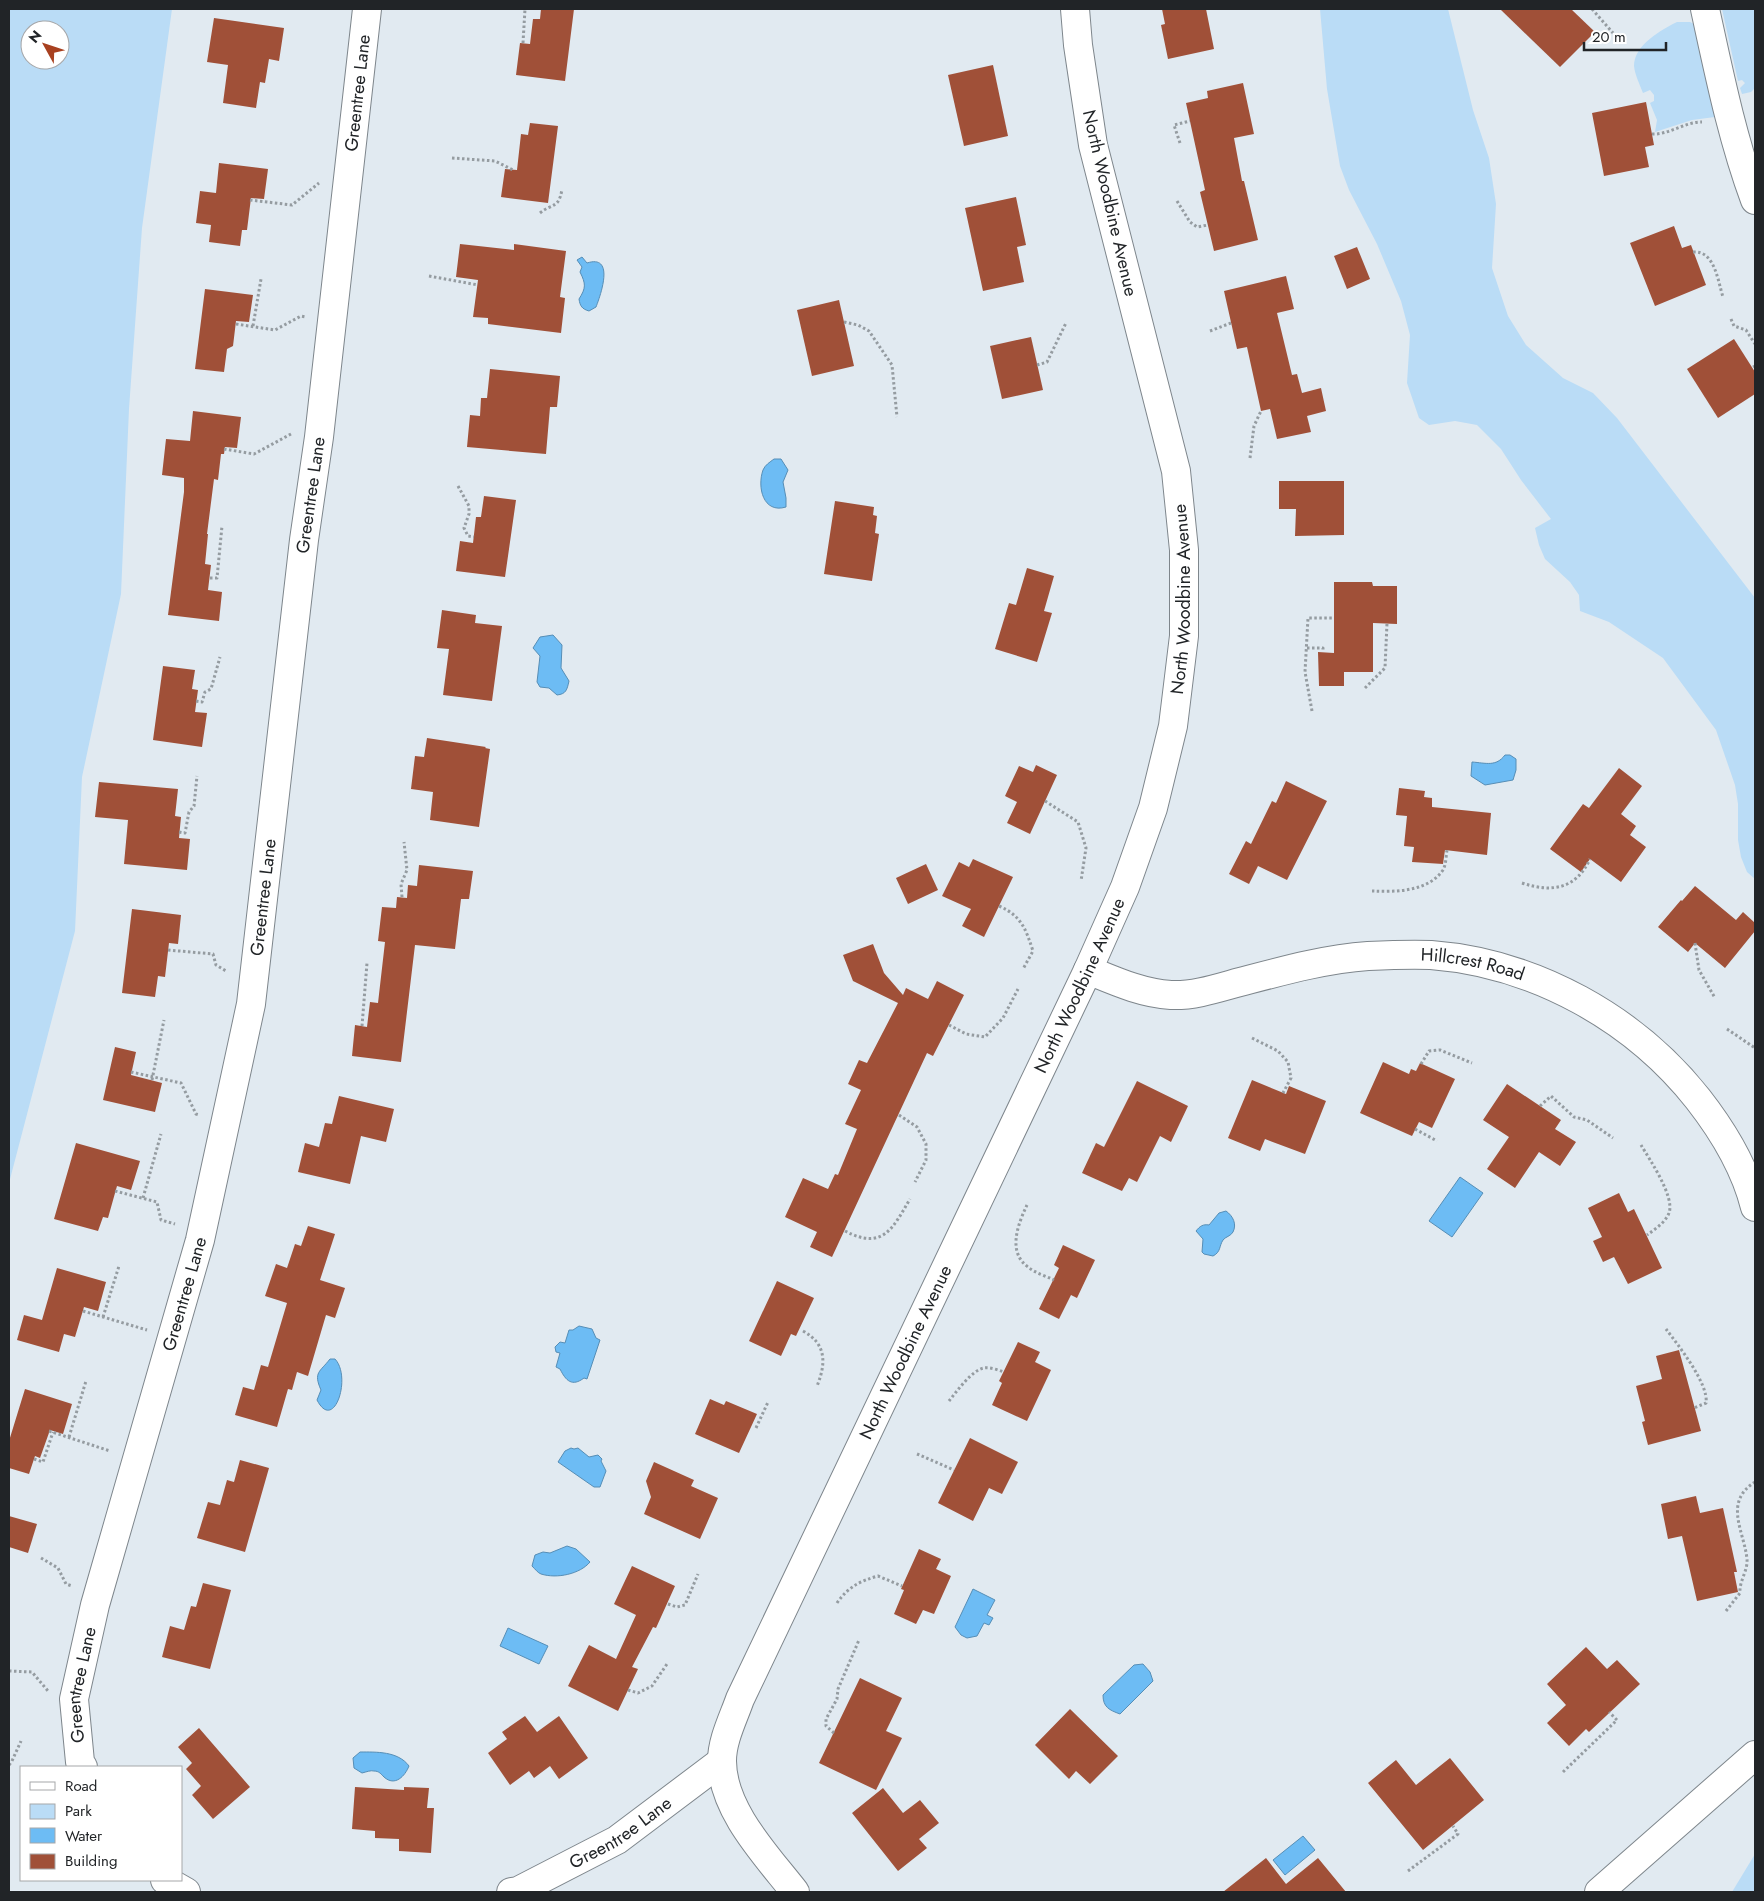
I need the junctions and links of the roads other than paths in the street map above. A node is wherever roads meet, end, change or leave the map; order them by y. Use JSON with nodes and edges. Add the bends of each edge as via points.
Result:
{"nodes":[{"id":1,"x":367,"y":9,"type":"edge"},
{"id":2,"x":1075,"y":9,"type":"edge"},
{"id":3,"x":1705,"y":9,"type":"edge"},
{"id":4,"x":1755,"y":200,"type":"edge"},
{"id":5,"x":1088,"y":970,"type":"junction"},
{"id":6,"x":1755,"y":1206,"type":"edge"},
{"id":7,"x":1755,"y":1755,"type":"edge"},
{"id":8,"x":722,"y":1761,"type":"junction"},
{"id":9,"x":82,"y":1766,"type":"edge"},
{"id":10,"x":167,"y":1881,"type":"edge"},
{"id":11,"x":186,"y":1892,"type":"edge"},
{"id":12,"x":511,"y":1892,"type":"edge"},
{"id":13,"x":795,"y":1892,"type":"edge"},
{"id":14,"x":1599,"y":1892,"type":"edge"}],
"edges":[{"from":1,"to":9,"type":"street","name":"Greentree Lane","via":[[251,1004],[202,1231],[98,1595],[75,1695]]},
{"from":2,"to":5,"type":"street","name":"North Woodbine Avenue","via":[[1093,144],[1176,471],[1184,550],[1184,636],[1173,726],[1153,808],[1124,887]]},
{"from":3,"to":4,"type":"street","via":[[1730,118]]},
{"from":5,"to":6,"type":"street","name":"Hillcrest Road","via":[[1130,986],[1173,995],[1196,993],[1318,963],[1372,956],[1431,955],[1495,966],[1528,976],[1591,1006],[1646,1044],[1670,1067],[1713,1118],[1730,1144],[1744,1172]]},
{"from":5,"to":8,"type":"street","name":"North Woodbine Avenue","via":[[740,1699],[729,1725]]},
{"from":7,"to":14,"type":"street"},
{"from":8,"to":12,"type":"street","name":"Greentree Lane","via":[[616,1840]]},
{"from":8,"to":13,"type":"street","name":"North Woodbine Avenue","via":[[726,1789],[734,1808],[746,1829]]},
{"from":10,"to":11,"type":"street"}]}
